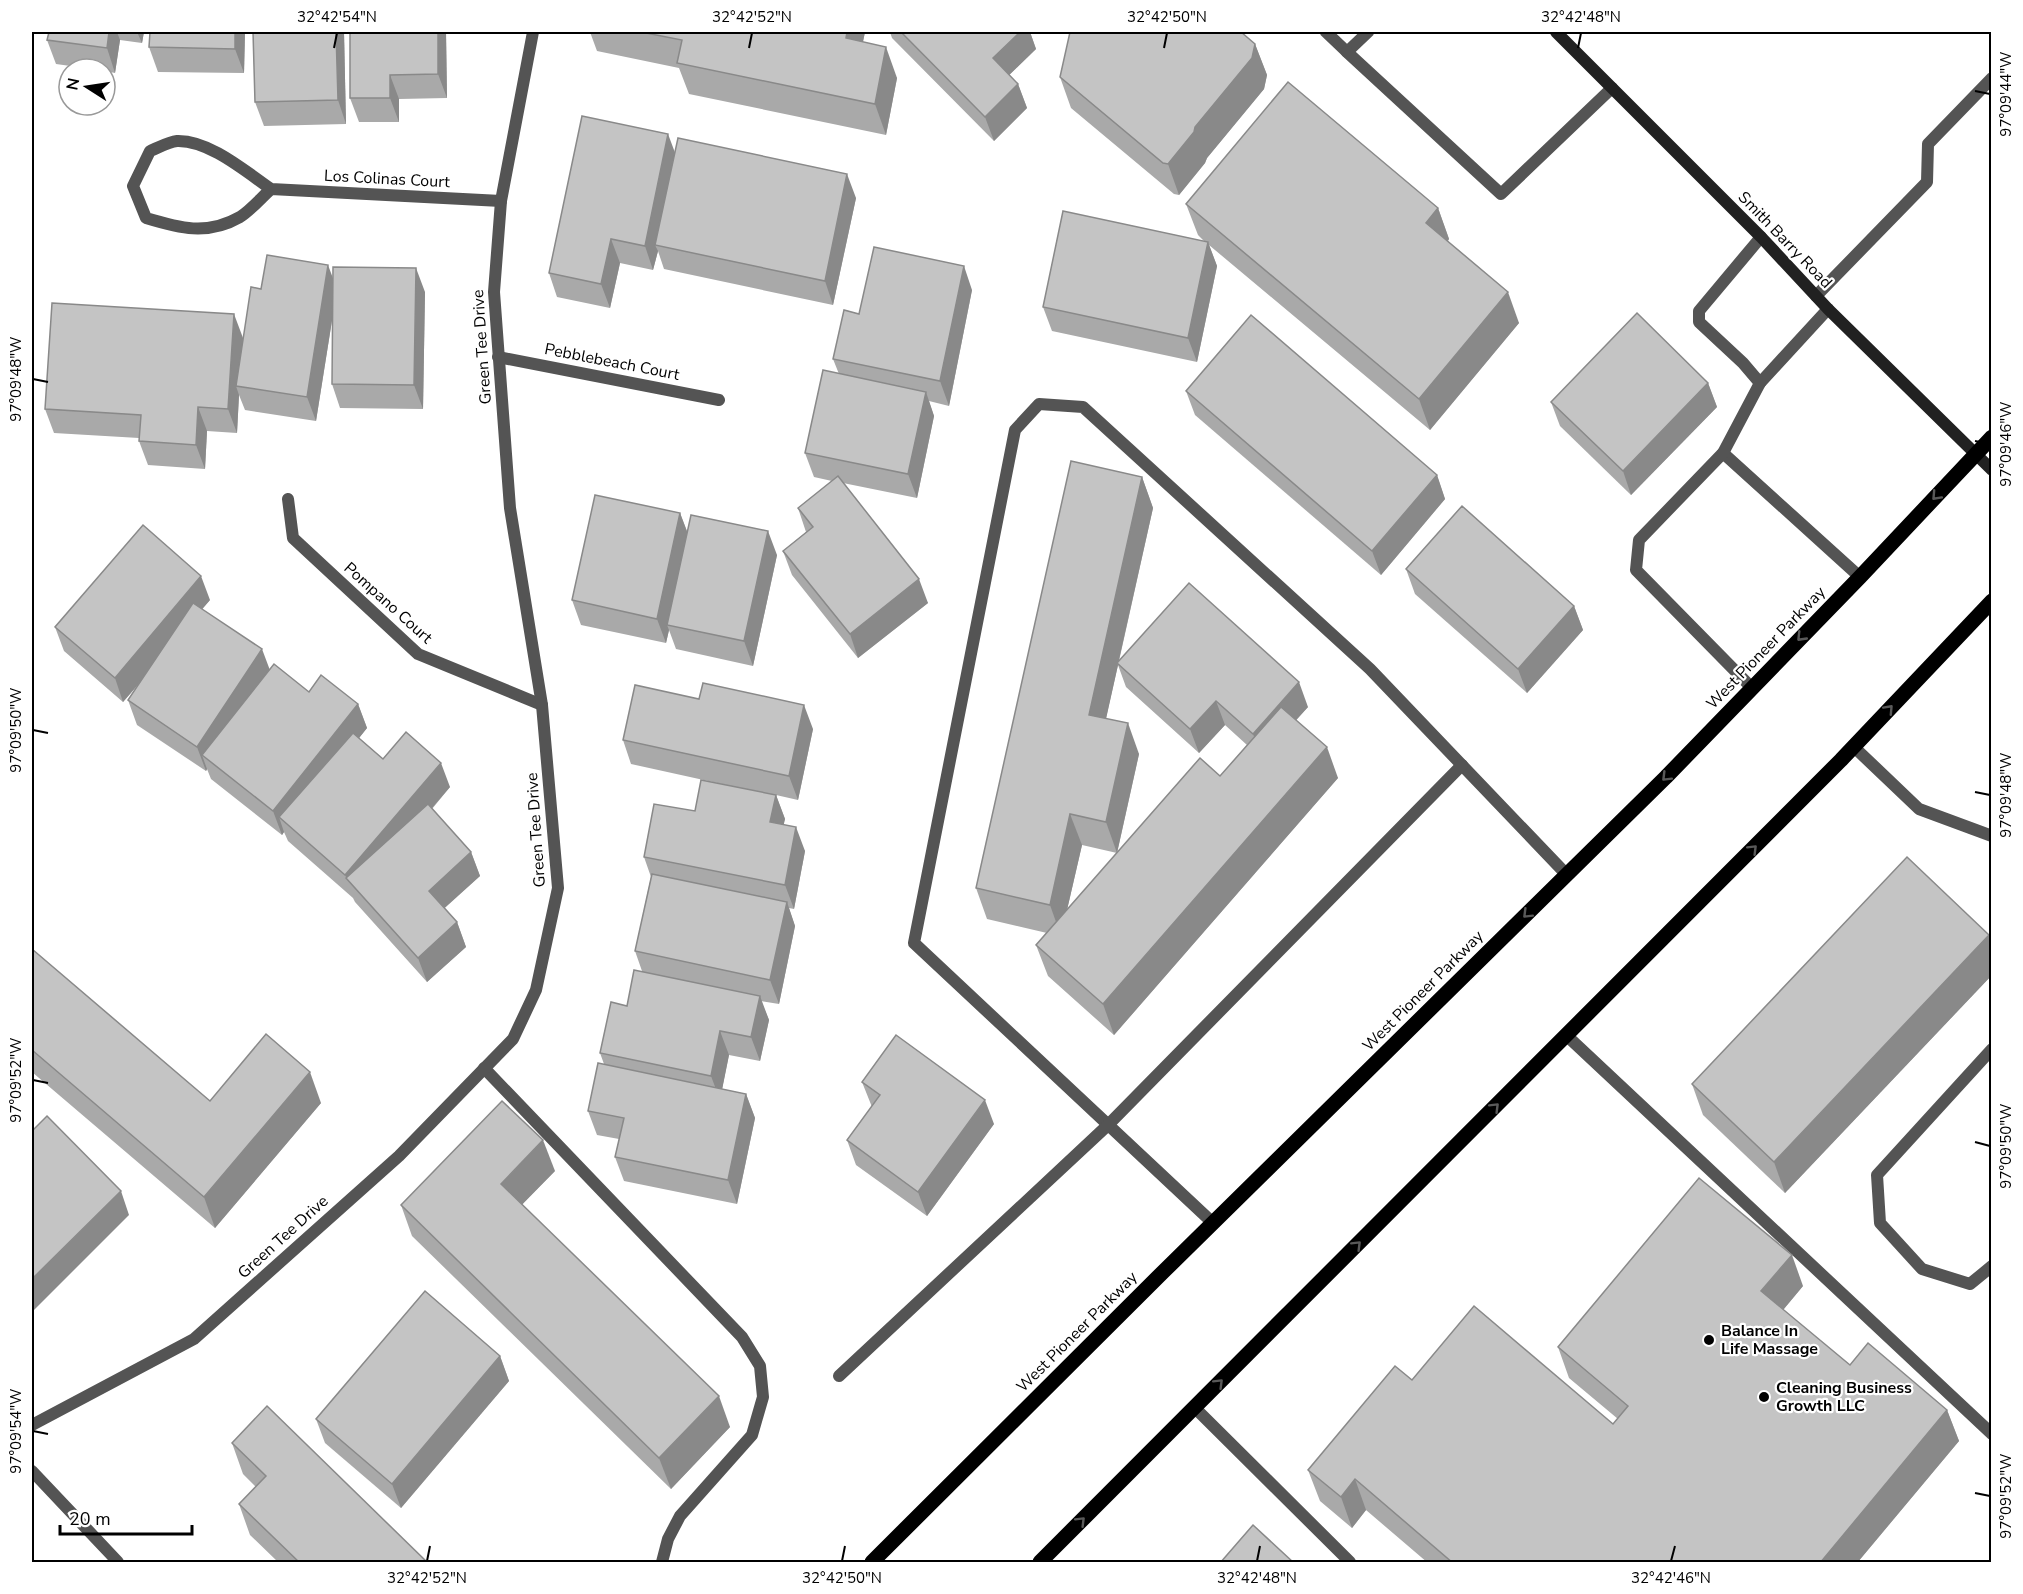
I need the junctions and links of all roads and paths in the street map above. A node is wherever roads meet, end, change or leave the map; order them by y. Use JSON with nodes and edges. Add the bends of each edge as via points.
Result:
{"nodes":[{"id":1,"x":533,"y":32,"type":"edge"},
{"id":2,"x":1326,"y":32,"type":"edge"},
{"id":3,"x":1368,"y":32,"type":"edge"},
{"id":4,"x":1556,"y":32,"type":"edge"},
{"id":5,"x":1347,"y":52,"type":"junction"},
{"id":6,"x":1992,"y":78,"type":"edge"},
{"id":7,"x":1612,"y":88,"type":"junction"},
{"id":8,"x":271,"y":189,"type":"junction"},
{"id":9,"x":501,"y":201,"type":"junction"},
{"id":10,"x":1761,"y":237,"type":"junction"},
{"id":11,"x":1816,"y":296,"type":"junction"},
{"id":12,"x":1828,"y":309,"type":"junction"},
{"id":13,"x":498,"y":357,"type":"junction"},
{"id":14,"x":1760,"y":383,"type":"junction"},
{"id":15,"x":719,"y":400,"type":"dead end"},
{"id":16,"x":1992,"y":437,"type":"edge"},
{"id":17,"x":1723,"y":453,"type":"junction"},
{"id":18,"x":1976,"y":453,"type":"junction"},
{"id":19,"x":1992,"y":470,"type":"edge"},
{"id":20,"x":288,"y":498,"type":"dead end"},
{"id":21,"x":1860,"y":577,"type":"junction"},
{"id":22,"x":1992,"y":601,"type":"edge"},
{"id":23,"x":1752,"y":688,"type":"junction"},
{"id":24,"x":542,"y":705,"type":"junction"},
{"id":25,"x":1854,"y":747,"type":"junction"},
{"id":26,"x":1462,"y":765,"type":"junction"},
{"id":27,"x":1992,"y":836,"type":"edge"},
{"id":28,"x":1567,"y":875,"type":"junction"},
{"id":29,"x":1566,"y":1035,"type":"junction"},
{"id":30,"x":1992,"y":1049,"type":"edge"},
{"id":31,"x":484,"y":1068,"type":"junction"},
{"id":32,"x":1108,"y":1125,"type":"junction"},
{"id":33,"x":1213,"y":1223,"type":"junction"},
{"id":34,"x":1992,"y":1266,"type":"edge"},
{"id":35,"x":840,"y":1376,"type":"dead end"},
{"id":36,"x":1195,"y":1408,"type":"junction"},
{"id":37,"x":32,"y":1425,"type":"edge"},
{"id":38,"x":1992,"y":1434,"type":"edge"},
{"id":39,"x":32,"y":1471,"type":"edge"},
{"id":40,"x":118,"y":1563,"type":"edge"},
{"id":41,"x":663,"y":1563,"type":"edge"},
{"id":42,"x":872,"y":1563,"type":"edge"},
{"id":43,"x":1040,"y":1563,"type":"edge"},
{"id":44,"x":1350,"y":1563,"type":"edge"}],
"edges":[{"from":1,"to":9,"type":"street","name":"Green Tee Drive"},
{"from":2,"to":5,"type":"street"},
{"from":3,"to":5,"type":"street"},
{"from":4,"to":7,"type":"street","name":"Smith Barry Road"},
{"from":5,"to":7,"type":"street","via":[[1501,194]]},
{"from":6,"to":11,"type":"street","via":[[1928,144],[1927,182]]},
{"from":7,"to":10,"type":"street","name":"Smith Barry Road"},
{"from":8,"to":8,"type":"street","via":[[198,144],[175,141],[150,151],[133,186],[146,218],[187,229],[214,228],[241,217]]},
{"from":8,"to":9,"type":"street","name":"Los Colinas Court"},
{"from":9,"to":13,"type":"street","name":"Green Tee Drive","via":[[494,292]]},
{"from":10,"to":11,"type":"street","name":"Smith Barry Road"},
{"from":10,"to":14,"type":"street","via":[[1699,311],[1700,322]]},
{"from":11,"to":12,"type":"street","name":"Smith Barry Road"},
{"from":12,"to":14,"type":"street"},
{"from":12,"to":18,"type":"street","name":"Smith Barry Road"},
{"from":13,"to":15,"type":"street","name":"Pebblebeach Court"},
{"from":13,"to":24,"type":"street","name":"Green Tee Drive","via":[[510,508]]},
{"from":14,"to":17,"type":"street"},
{"from":16,"to":18,"type":"main road","name":"West Pioneer Parkway"},
{"from":17,"to":21,"type":"street"},
{"from":17,"to":23,"type":"street","via":[[1639,540],[1636,570]]},
{"from":18,"to":19,"type":"street","name":"Smith Barry Road"},
{"from":18,"to":21,"type":"main road","name":"West Pioneer Parkway","one_way":true},
{"from":20,"to":24,"type":"street","name":"Pompano Court","via":[[293,538],[418,654]]},
{"from":21,"to":23,"type":"main road","name":"West Pioneer Parkway","one_way":true},
{"from":25,"to":22,"type":"main road","one_way":true},
{"from":23,"to":28,"type":"main road","name":"West Pioneer Parkway","one_way":true},
{"from":24,"to":31,"type":"street","name":"Green Tee Drive","via":[[558,888],[536,990],[513,1039]]},
{"from":25,"to":27,"type":"street","via":[[1919,809]]},
{"from":29,"to":25,"type":"main road","one_way":true},
{"from":26,"to":28,"type":"street"},
{"from":26,"to":32,"type":"street"},
{"from":26,"to":32,"type":"street","via":[[1370,669],[1083,407],[1039,404],[1015,430],[914,943]]},
{"from":28,"to":33,"type":"main road","name":"West Pioneer Parkway","one_way":true},
{"from":36,"to":29,"type":"main road","one_way":true},
{"from":29,"to":38,"type":"street"},
{"from":30,"to":34,"type":"street","via":[[1877,1175],[1880,1223],[1922,1269],[1970,1284]]},
{"from":31,"to":37,"type":"street","name":"Green Tee Drive","via":[[399,1156],[194,1339]]},
{"from":31,"to":41,"type":"street","via":[[742,1337],[760,1366],[762,1397],[752,1435],[680,1516],[668,1539]]},
{"from":32,"to":33,"type":"street"},
{"from":32,"to":35,"type":"street"},
{"from":33,"to":42,"type":"main road","name":"West Pioneer Parkway"},
{"from":43,"to":36,"type":"main road","one_way":true},
{"from":36,"to":44,"type":"street"},
{"from":39,"to":40,"type":"street"}]}
